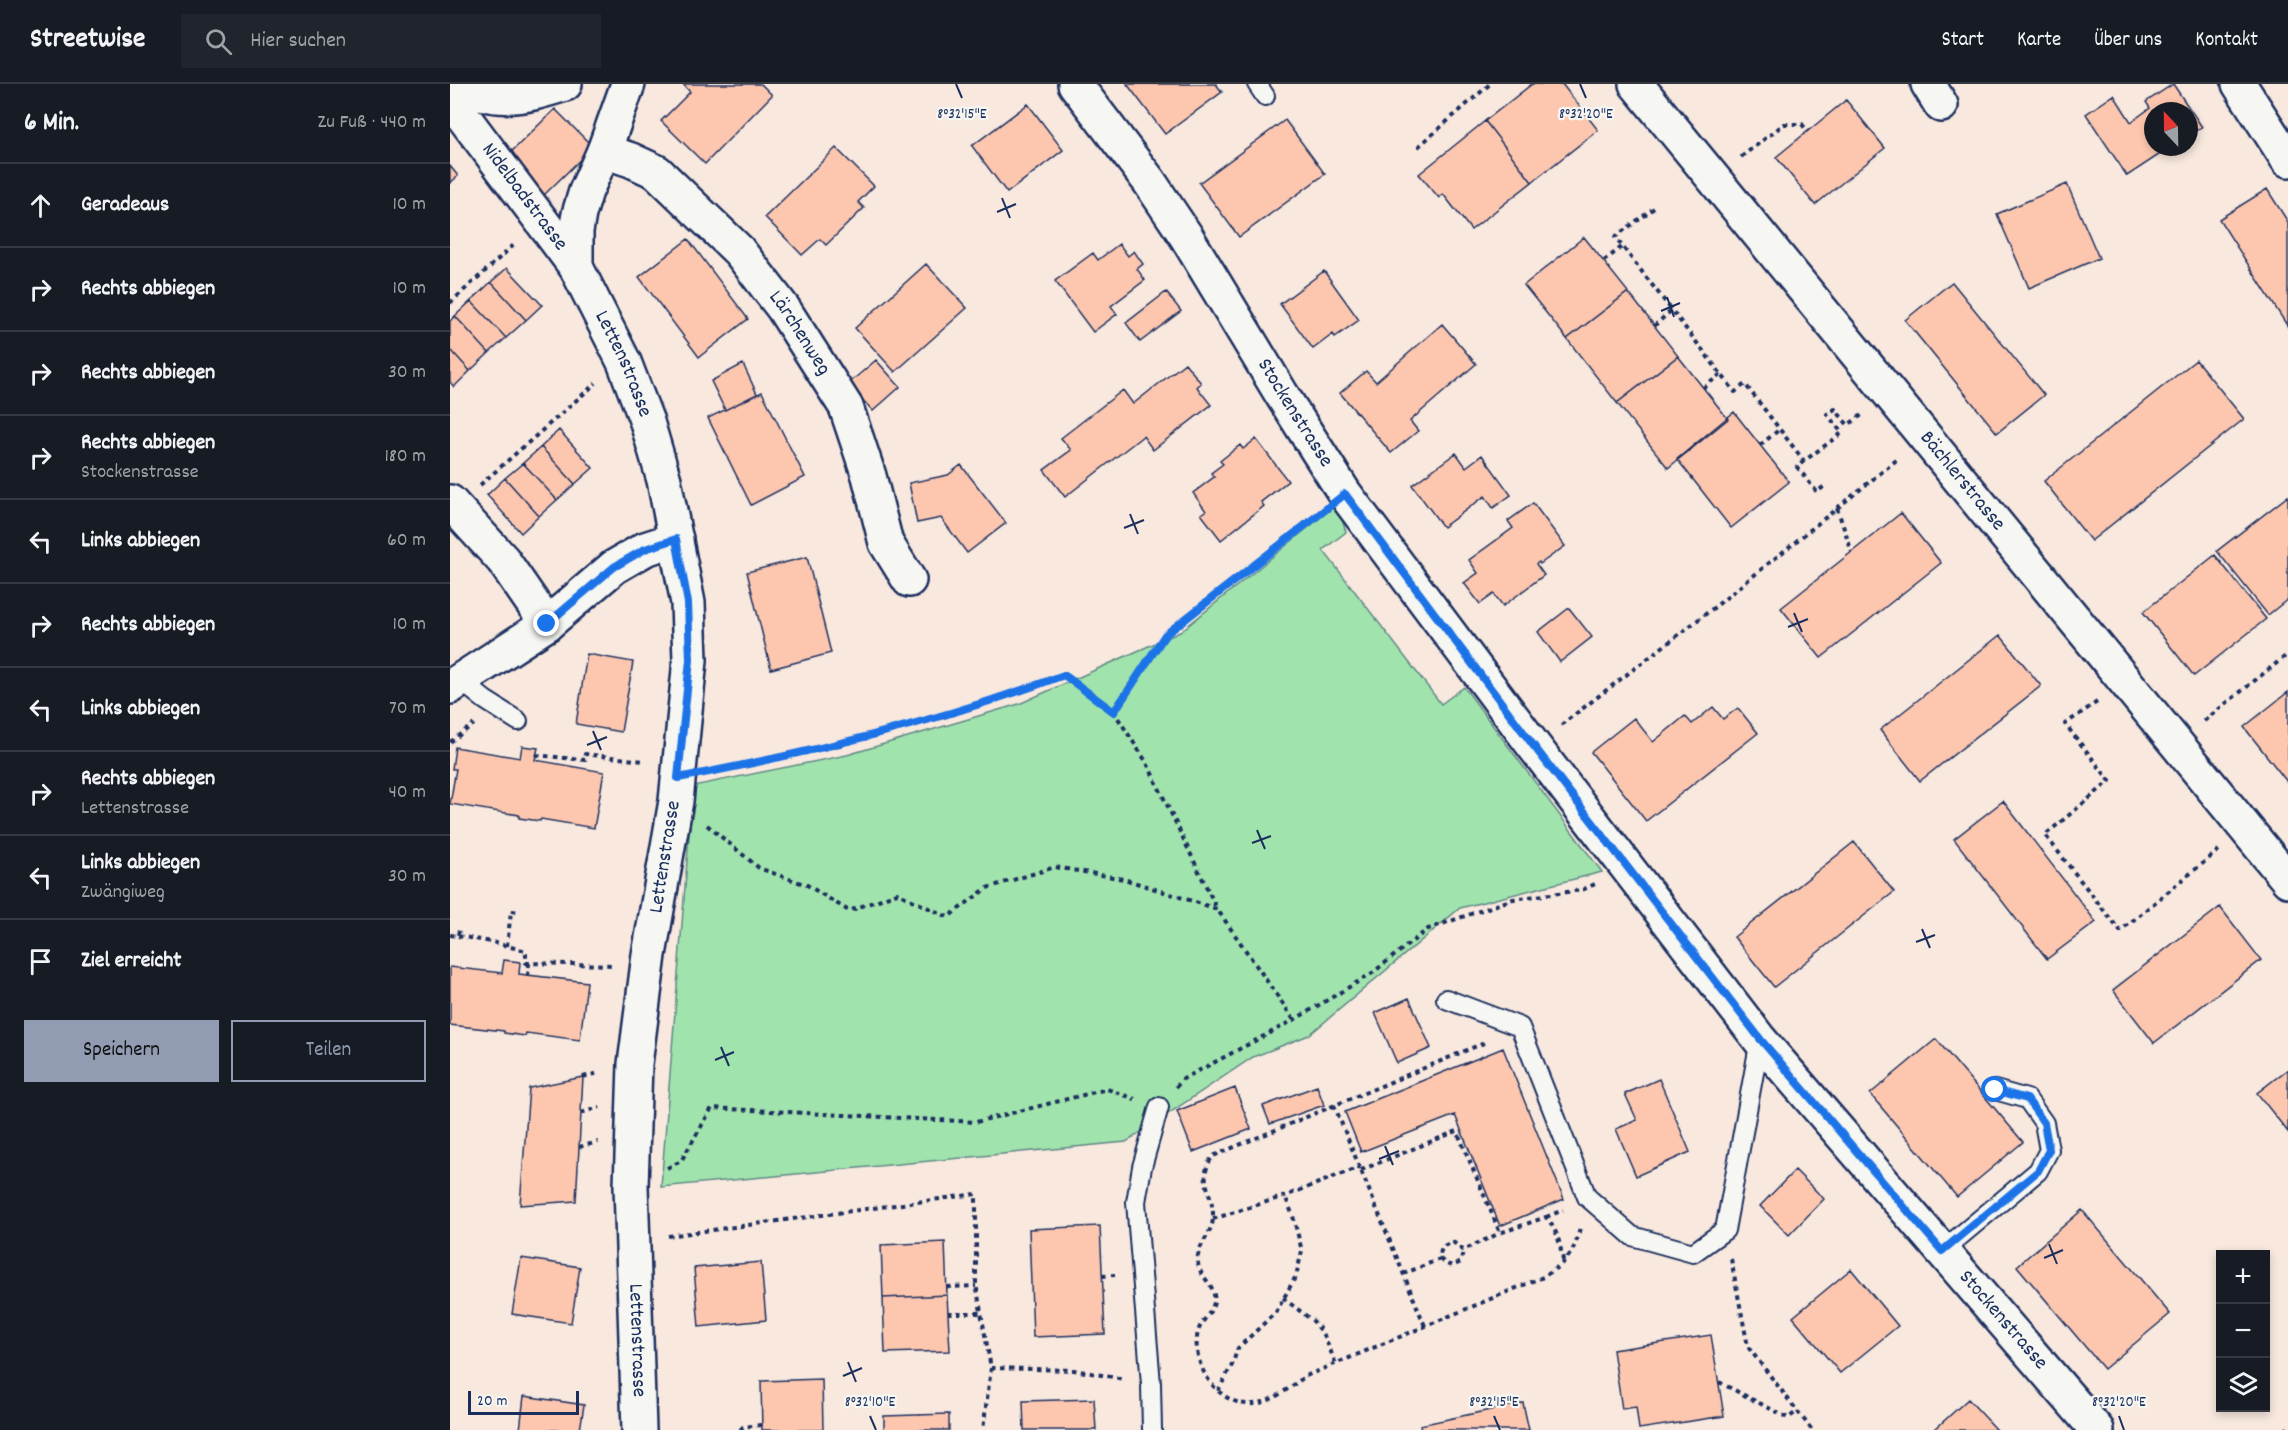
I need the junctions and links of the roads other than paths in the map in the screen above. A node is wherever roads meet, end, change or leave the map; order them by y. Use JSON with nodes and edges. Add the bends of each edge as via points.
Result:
{"nodes":[{"id":1,"x":451,"y":84,"type":"edge"},
{"id":2,"x":565,"y":84,"type":"edge"},
{"id":3,"x":628,"y":84,"type":"edge"},
{"id":4,"x":1075,"y":84,"type":"edge"},
{"id":5,"x":1636,"y":84,"type":"edge"},
{"id":6,"x":2239,"y":84,"type":"edge"},
{"id":7,"x":450,"y":99,"type":"edge"},
{"id":8,"x":604,"y":151,"type":"junction"},
{"id":9,"x":2288,"y":160,"type":"edge"},
{"id":10,"x":576,"y":267,"type":"junction"},
{"id":11,"x":452,"y":505,"type":"edge"},
{"id":12,"x":676,"y":539,"type":"junction"},
{"id":13,"x":909,"y":580,"type":"dead end"},
{"id":14,"x":547,"y":624,"type":"junction"},
{"id":15,"x":455,"y":683,"type":"edge"},
{"id":16,"x":518,"y":721,"type":"dead end"},
{"id":17,"x":2288,"y":880,"type":"edge"},
{"id":18,"x":1446,"y":999,"type":"dead end"},
{"id":19,"x":1761,"y":1040,"type":"junction"},
{"id":20,"x":1995,"y":1090,"type":"dead end"},
{"id":21,"x":1159,"y":1107,"type":"road end"},
{"id":22,"x":1942,"y":1251,"type":"junction"},
{"id":23,"x":639,"y":1430,"type":"edge"},
{"id":24,"x":1152,"y":1430,"type":"edge"},
{"id":25,"x":2097,"y":1430,"type":"edge"}],
"edges":[{"from":1,"to":2,"type":"street","via":[[497,97],[528,96]]},
{"from":3,"to":8,"type":"street"},
{"from":4,"to":19,"type":"street","name":"Stockenstrasse","via":[[1149,180],[1186,236],[1345,494]]},
{"from":5,"to":17,"type":"street","name":"Bächlerstrasse"},
{"from":6,"to":9,"type":"street"},
{"from":7,"to":10,"type":"street","name":"Nidelbadstrasse"},
{"from":8,"to":10,"type":"street","via":[[579,214]]},
{"from":8,"to":13,"type":"street","name":"Lärchenweg","via":[[657,172],[739,251],[783,308],[846,407],[870,476],[886,543]]},
{"from":10,"to":12,"type":"street","name":"Lettenstrasse","via":[[624,362],[647,422]]},
{"from":11,"to":14,"type":"street","via":[[503,560]]},
{"from":12,"to":14,"type":"street","via":[[645,549],[614,567]]},
{"from":12,"to":23,"type":"street","name":"Lettenstrasse","via":[[688,603],[690,660],[677,789],[635,1064],[632,1186]]},
{"from":14,"to":15,"type":"street"},
{"from":15,"to":16,"type":"lane"},
{"from":18,"to":19,"type":"lane","via":[[1520,1028],[1587,1197],[1632,1236],[1693,1253],[1725,1230]]},
{"from":19,"to":22,"type":"street","name":"Stockenstrasse"},
{"from":20,"to":22,"type":"lane","via":[[2027,1099],[2044,1123],[2049,1150],[2038,1171]]},
{"from":21,"to":24,"type":"lane","via":[[1136,1202],[1152,1384]]},
{"from":22,"to":25,"type":"street","name":"Stockenstrasse"}]}
